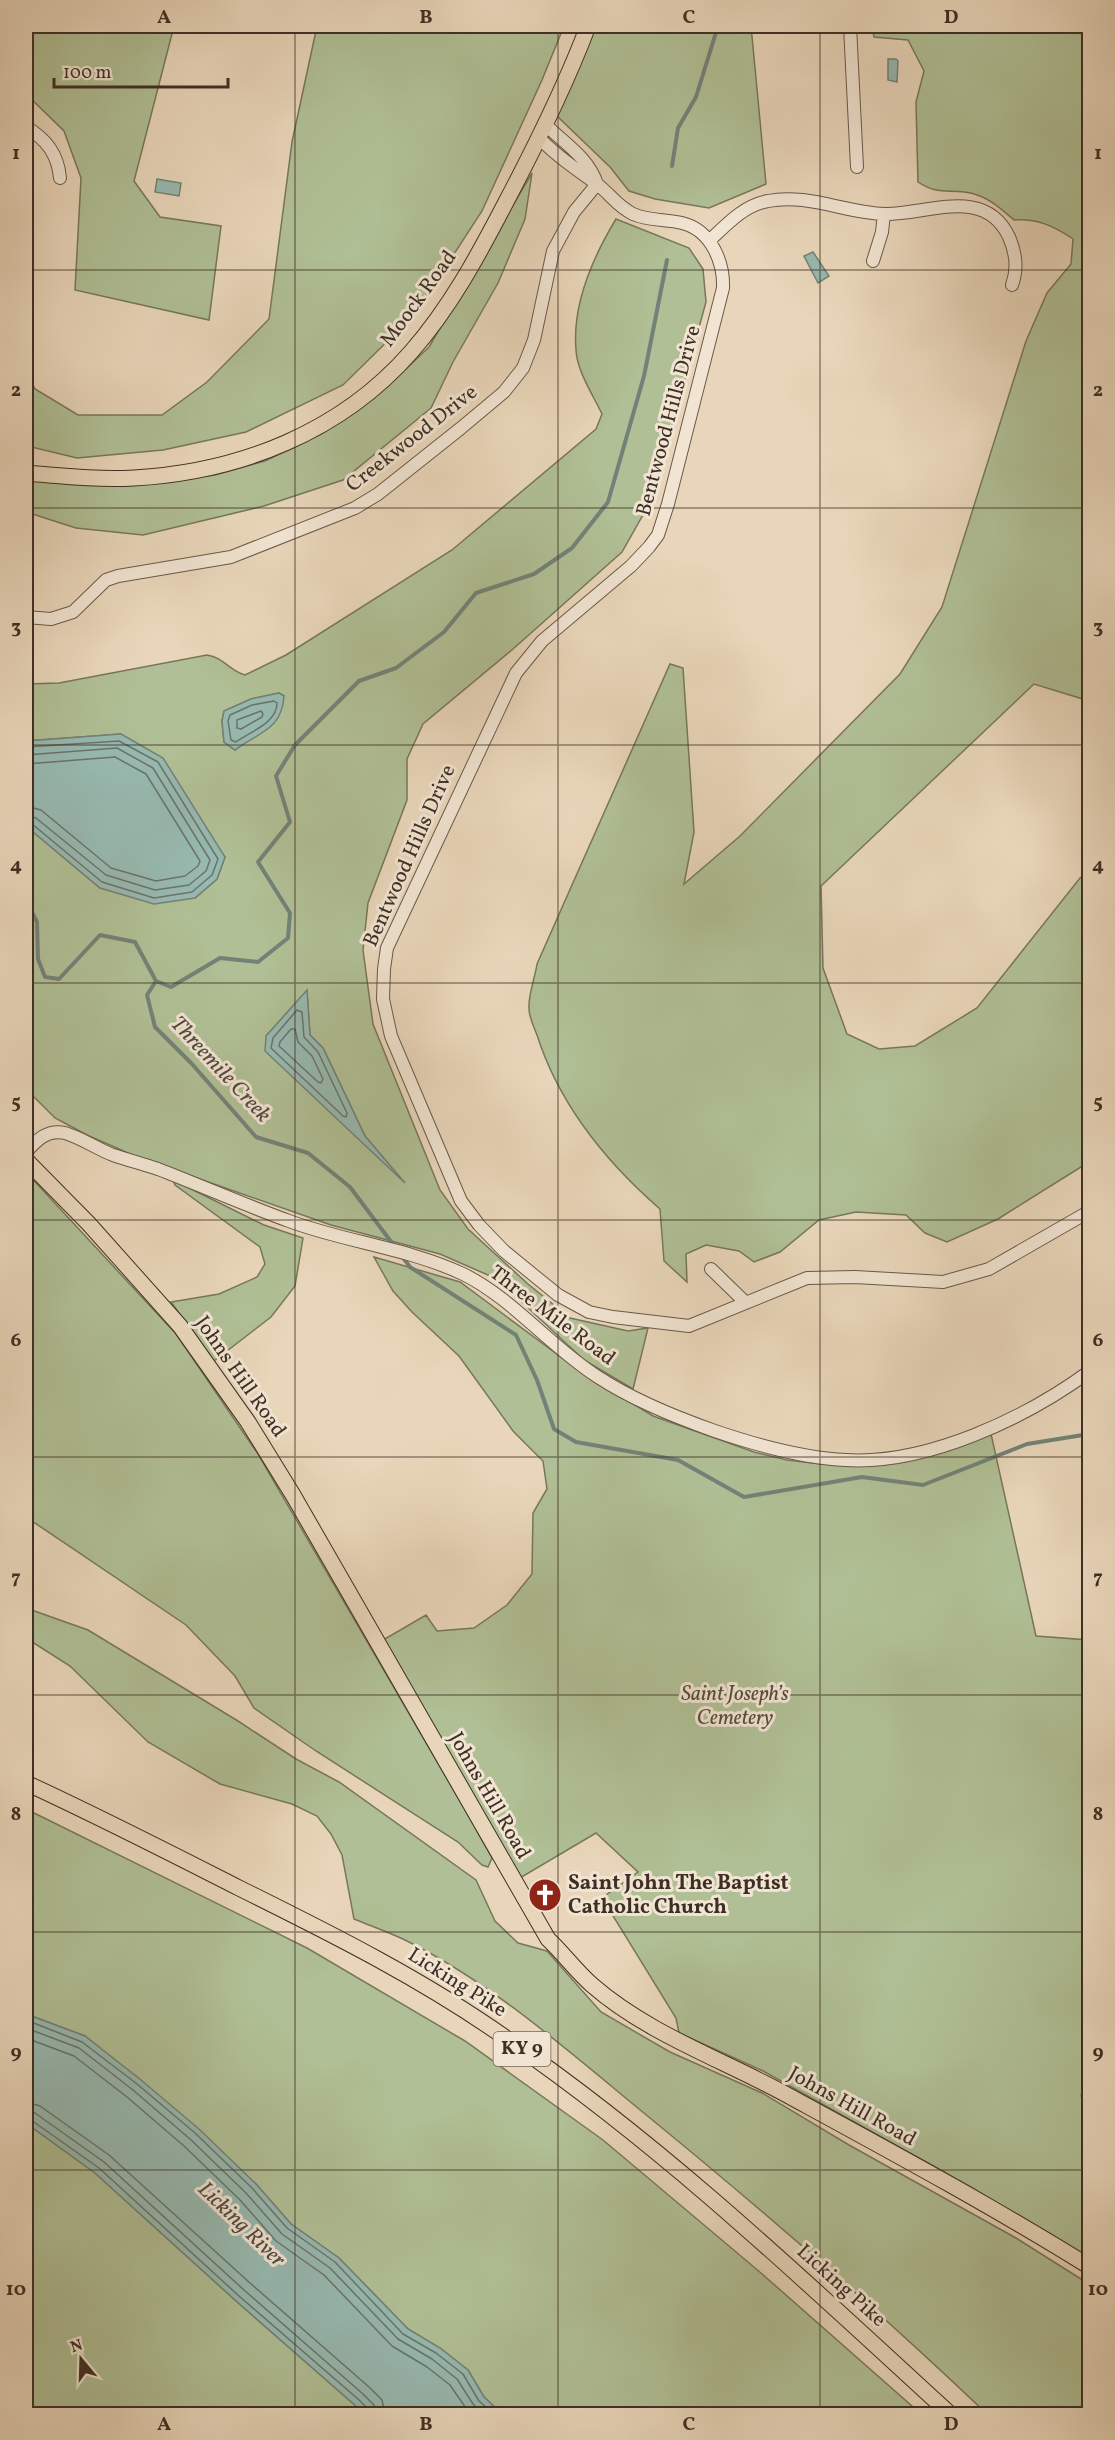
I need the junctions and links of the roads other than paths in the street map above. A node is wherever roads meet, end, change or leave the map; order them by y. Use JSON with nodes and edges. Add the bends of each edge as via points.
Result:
{"nodes":[{"id":1,"x":588,"y":26,"type":"edge"},
{"id":2,"x":850,"y":26,"type":"edge"},
{"id":3,"x":26,"y":128,"type":"edge"},
{"id":4,"x":542,"y":132,"type":"junction"},
{"id":5,"x":857,"y":167,"type":"dead end"},
{"id":6,"x":60,"y":178,"type":"dead end"},
{"id":7,"x":597,"y":184,"type":"junction"},
{"id":8,"x":884,"y":214,"type":"junction"},
{"id":9,"x":709,"y":241,"type":"junction"},
{"id":10,"x":873,"y":261,"type":"dead end"},
{"id":11,"x":1011,"y":285,"type":"dead end"},
{"id":12,"x":26,"y":473,"type":"edge"},
{"id":13,"x":26,"y":617,"type":"edge"},
{"id":14,"x":26,"y":1152,"type":"edge"},
{"id":15,"x":26,"y":1160,"type":"edge"},
{"id":16,"x":1089,"y":1211,"type":"edge"},
{"id":17,"x":711,"y":1269,"type":"dead end"},
{"id":18,"x":746,"y":1303,"type":"junction"},
{"id":19,"x":1089,"y":1371,"type":"edge"},
{"id":20,"x":26,"y":1783,"type":"edge"},
{"id":21,"x":1089,"y":2267,"type":"edge"},
{"id":22,"x":950,"y":2415,"type":"edge"}],
"edges":[{"from":1,"to":4,"type":"main road","name":"Moock Road"},
{"from":2,"to":5,"type":"street"},
{"from":3,"to":6,"type":"street","via":[[52,149]]},
{"from":4,"to":7,"type":"street","name":"Bentwood Hills Drive","via":[[583,176]]},
{"from":4,"to":12,"type":"main road","name":"Moock Road","via":[[489,234],[431,327],[374,388],[332,419],[271,450],[199,471],[133,478]]},
{"from":7,"to":9,"type":"street","name":"Bentwood Hills Drive","via":[[632,213],[684,223]]},
{"from":7,"to":13,"type":"street","name":"Creekwood Drive","via":[[574,212],[553,251],[531,350],[518,375],[504,392],[378,494],[355,508],[231,557],[118,576],[106,580],[73,612],[51,619]]},
{"from":8,"to":9,"type":"street","via":[[806,201],[767,201],[730,221]]},
{"from":8,"to":10,"type":"street"},
{"from":8,"to":11,"type":"street","via":[[948,206],[986,212],[1006,230],[1012,243],[1016,269]]},
{"from":9,"to":18,"type":"street","name":"Bentwood Hills Drive","via":[[720,260],[723,288],[658,535],[631,566],[542,641],[516,673],[387,948],[383,999],[391,1036],[461,1201],[479,1226],[512,1257],[558,1295],[589,1312],[613,1317],[688,1326]]},
{"from":14,"to":19,"type":"street","name":"Three Mile Road","via":[[43,1136],[65,1133],[292,1222],[462,1274],[483,1286],[566,1356],[600,1379],[692,1423],[813,1457],[871,1460],[933,1448],[1007,1421]]},
{"from":15,"to":21,"type":"main road","name":"Johns Hill Road","via":[[180,1326],[248,1422],[548,1939],[568,1961],[592,1985],[672,2037],[807,2105],[975,2198]]},
{"from":16,"to":18,"type":"street","name":"Bentwood Hills Drive","via":[[989,1269],[943,1282],[807,1278]]},
{"from":17,"to":18,"type":"street"},
{"from":20,"to":22,"type":"main road","name":"Licking Pike","number":"KY 9","via":[[287,1912],[396,1970],[510,2040],[716,2200]]}]}
